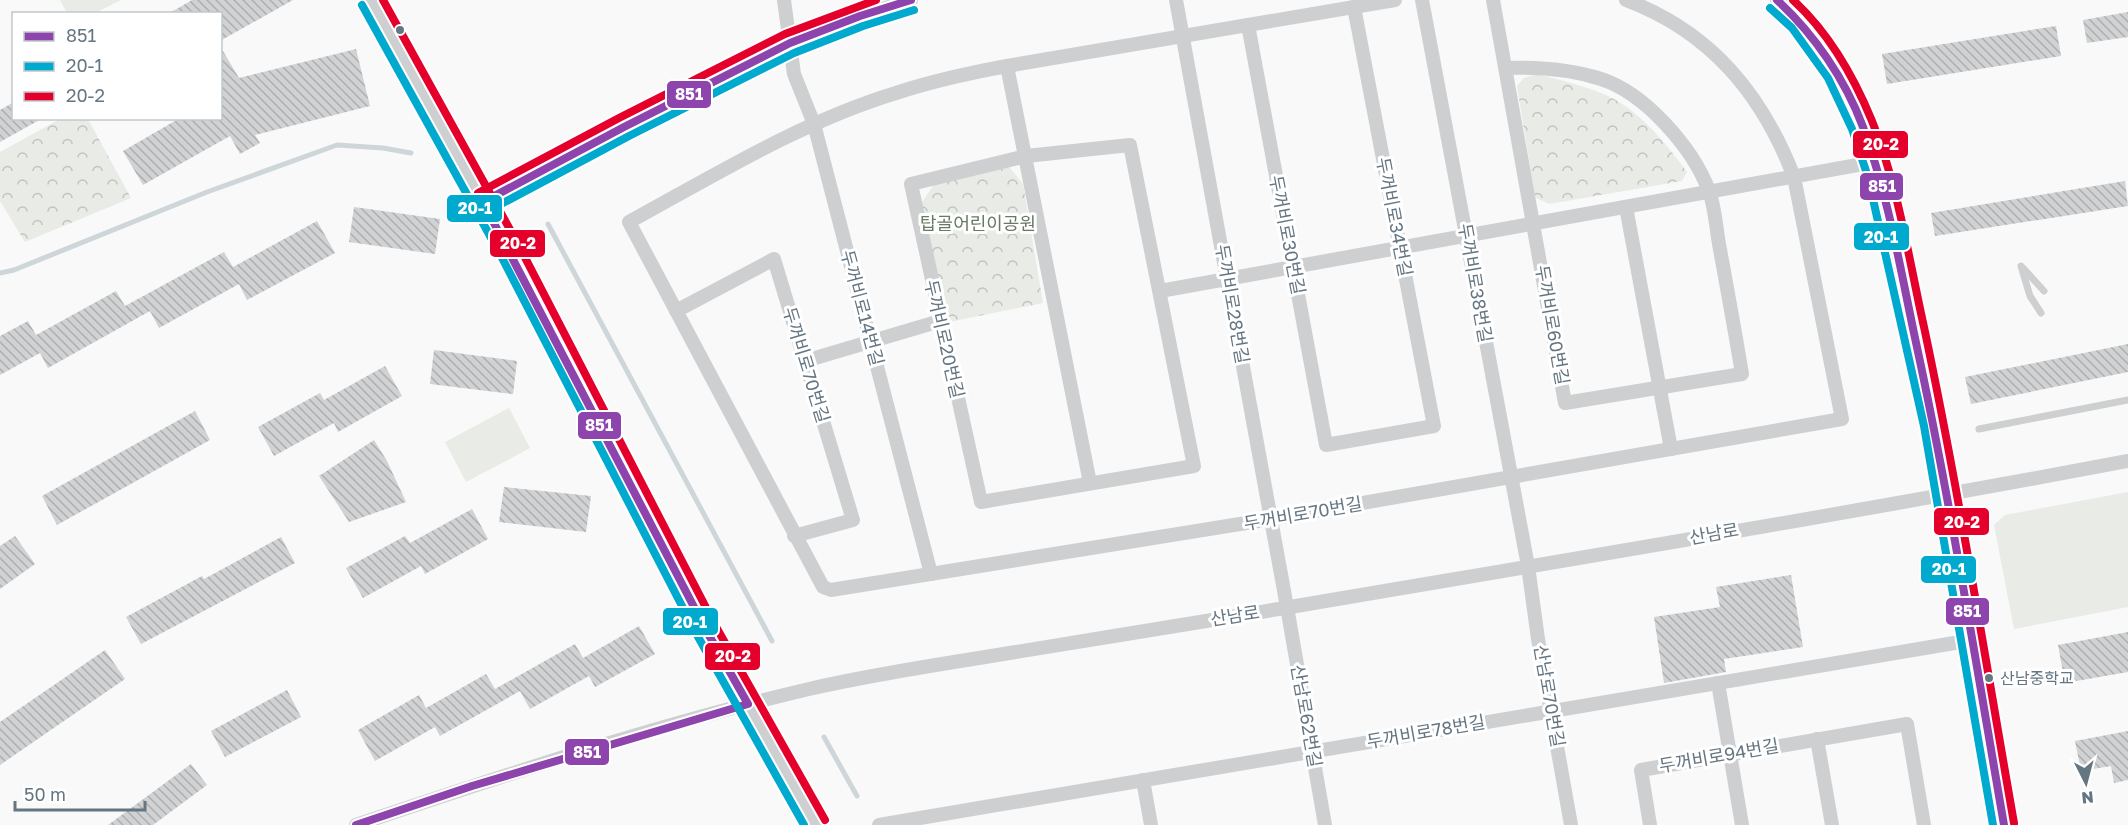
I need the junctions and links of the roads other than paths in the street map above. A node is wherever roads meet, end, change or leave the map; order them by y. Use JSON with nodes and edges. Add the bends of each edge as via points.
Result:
{"nodes":[{"id":1,"x":371,"y":0,"type":"edge"},
{"id":2,"x":784,"y":0,"type":"edge"},
{"id":3,"x":911,"y":0,"type":"edge"},
{"id":4,"x":1176,"y":0,"type":"edge"},
{"id":5,"x":1395,"y":0,"type":"edge"},
{"id":6,"x":1422,"y":0,"type":"edge"},
{"id":7,"x":1493,"y":0,"type":"edge"},
{"id":8,"x":1626,"y":0,"type":"edge"},
{"id":9,"x":1777,"y":0,"type":"edge"},
{"id":10,"x":1354,"y":7,"type":"junction"},
{"id":11,"x":1248,"y":25,"type":"junction"},
{"id":12,"x":1183,"y":36,"type":"junction"},
{"id":13,"x":789,"y":43,"type":"junction"},
{"id":14,"x":1007,"y":66,"type":"junction"},
{"id":15,"x":1507,"y":68,"type":"junction"},
{"id":16,"x":814,"y":124,"type":"junction"},
{"id":17,"x":1026,"y":156,"type":"junction"},
{"id":18,"x":1874,"y":162,"type":"junction"},
{"id":19,"x":1794,"y":177,"type":"junction"},
{"id":20,"x":1710,"y":192,"type":"junction"},
{"id":21,"x":483,"y":202,"type":"junction"},
{"id":22,"x":1626,"y":207,"type":"junction"},
{"id":23,"x":1533,"y":224,"type":"junction"},
{"id":24,"x":1467,"y":236,"type":"junction"},
{"id":25,"x":1400,"y":248,"type":"junction"},
{"id":26,"x":1293,"y":267,"type":"junction"},
{"id":27,"x":1227,"y":279,"type":"junction"},
{"id":28,"x":1160,"y":291,"type":"junction"},
{"id":29,"x":2044,"y":291,"type":"dead end"},
{"id":30,"x":676,"y":311,"type":"junction"},
{"id":31,"x":2041,"y":313,"type":"dead end"},
{"id":32,"x":940,"y":321,"type":"junction"},
{"id":33,"x":871,"y":342,"type":"junction"},
{"id":34,"x":805,"y":361,"type":"junction"},
{"id":35,"x":1660,"y":387,"type":"junction"},
{"id":36,"x":2128,"y":399,"type":"edge"},
{"id":37,"x":1979,"y":429,"type":"dead end"},
{"id":38,"x":1326,"y":445,"type":"joint"},
{"id":39,"x":1671,"y":449,"type":"junction"},
{"id":40,"x":2128,"y":461,"type":"edge"},
{"id":41,"x":1511,"y":478,"type":"junction"},
{"id":42,"x":1090,"y":483,"type":"junction"},
{"id":43,"x":1946,"y":495,"type":"junction"},
{"id":44,"x":1271,"y":519,"type":"junction"},
{"id":45,"x":794,"y":536,"type":"junction"},
{"id":46,"x":1527,"y":566,"type":"junction"},
{"id":47,"x":932,"y":574,"type":"junction"},
{"id":48,"x":1287,"y":607,"type":"junction"},
{"id":49,"x":1972,"y":640,"type":"junction"},
{"id":50,"x":1718,"y":683,"type":"junction"},
{"id":51,"x":748,"y":704,"type":"junction"},
{"id":52,"x":1552,"y":711,"type":"junction"},
{"id":53,"x":1817,"y":739,"type":"junction"},
{"id":54,"x":1312,"y":751,"type":"junction"},
{"id":55,"x":1730,"y":754,"type":"junction"},
{"id":56,"x":1143,"y":780,"type":"junction"},
{"id":57,"x":356,"y":825,"type":"edge"},
{"id":58,"x":816,"y":825,"type":"edge"},
{"id":59,"x":879,"y":825,"type":"edge"},
{"id":60,"x":1151,"y":825,"type":"edge"},
{"id":61,"x":1325,"y":825,"type":"edge"},
{"id":62,"x":1571,"y":825,"type":"edge"},
{"id":63,"x":1650,"y":825,"type":"edge"},
{"id":64,"x":1742,"y":825,"type":"edge"},
{"id":65,"x":1832,"y":825,"type":"edge"},
{"id":66,"x":1924,"y":825,"type":"edge"},
{"id":67,"x":2004,"y":825,"type":"edge"}],
"edges":[{"from":1,"to":21,"type":"street"},
{"from":2,"to":13,"type":"street","name":"두꺼비로14번길"},
{"from":3,"to":13,"type":"street"},
{"from":4,"to":12,"type":"street","name":"두꺼비로28번길"},
{"from":5,"to":10,"type":"street"},
{"from":6,"to":24,"type":"street","name":"두꺼비로38번길"},
{"from":7,"to":15,"type":"street","name":"두꺼비로60번길"},
{"from":8,"to":19,"type":"street","via":[[1675,23],[1734,73],[1758,104]]},
{"from":9,"to":18,"type":"street","via":[[1800,21],[1837,73],[1862,125]]},
{"from":10,"to":11,"type":"street"},
{"from":10,"to":25,"type":"street","name":"두꺼비로34번길"},
{"from":11,"to":12,"type":"street"},
{"from":11,"to":26,"type":"street","name":"두꺼비로30번길"},
{"from":12,"to":14,"type":"street"},
{"from":12,"to":27,"type":"street","name":"두꺼비로28번길"},
{"from":13,"to":16,"type":"street","name":"두꺼비로14번길","via":[[794,74]]},
{"from":13,"to":21,"type":"street"},
{"from":14,"to":16,"type":"street","via":[[895,93]]},
{"from":14,"to":17,"type":"street"},
{"from":15,"to":20,"type":"street","name":"두꺼비로60번길","via":[[1567,70],[1603,80],[1629,94],[1680,139]]},
{"from":15,"to":23,"type":"street","name":"두꺼비로60번길"},
{"from":16,"to":30,"type":"street","name":"두꺼비로70번길","via":[[629,222]]},
{"from":16,"to":33,"type":"street","name":"두꺼비로14번길"},
{"from":17,"to":28,"type":"street","name":"두꺼비로20번길","via":[[1130,145]]},
{"from":17,"to":32,"type":"street","name":"두꺼비로20번길","via":[[911,184]]},
{"from":17,"to":42,"type":"street"},
{"from":18,"to":19,"type":"street"},
{"from":18,"to":43,"type":"street","via":[[1894,239]]},
{"from":19,"to":20,"type":"street"},
{"from":19,"to":39,"type":"street","name":"두꺼비로70번길","via":[[1842,419]]},
{"from":20,"to":22,"type":"street"},
{"from":20,"to":35,"type":"street","name":"두꺼비로60번길","via":[[1742,374]]},
{"from":21,"to":51,"type":"street"},
{"from":22,"to":23,"type":"street"},
{"from":22,"to":35,"type":"street"},
{"from":23,"to":24,"type":"street"},
{"from":23,"to":35,"type":"street","name":"두꺼비로60번길","via":[[1565,403]]},
{"from":24,"to":25,"type":"street"},
{"from":24,"to":41,"type":"street","name":"두꺼비로38번길"},
{"from":25,"to":26,"type":"street"},
{"from":25,"to":38,"type":"street","name":"두꺼비로34번길","via":[[1434,426]]},
{"from":26,"to":27,"type":"street"},
{"from":26,"to":38,"type":"street","name":"두꺼비로30번길"},
{"from":27,"to":28,"type":"street"},
{"from":27,"to":44,"type":"street","name":"두꺼비로28번길"},
{"from":28,"to":42,"type":"street","name":"두꺼비로20번길","via":[[1194,466]]},
{"from":29,"to":31,"type":"lane","via":[[2021,266],[2030,296]]},
{"from":30,"to":34,"type":"street","name":"두꺼비로70번길","via":[[774,259]]},
{"from":30,"to":45,"type":"street","name":"두꺼비로70번길"},
{"from":32,"to":33,"type":"street"},
{"from":32,"to":42,"type":"street","name":"두꺼비로20번길","via":[[981,502]]},
{"from":33,"to":34,"type":"street"},
{"from":33,"to":47,"type":"street","name":"두꺼비로14번길"},
{"from":34,"to":45,"type":"street","name":"두꺼비로70번길","via":[[853,520]]},
{"from":35,"to":39,"type":"street"},
{"from":36,"to":37,"type":"lane"},
{"from":39,"to":41,"type":"street","name":"두꺼비로70번길"},
{"from":40,"to":43,"type":"street","name":"산남로"},
{"from":41,"to":44,"type":"street","name":"두꺼비로70번길"},
{"from":41,"to":46,"type":"street","name":"두꺼비로38번길"},
{"from":43,"to":46,"type":"street","name":"산남로"},
{"from":43,"to":49,"type":"street"},
{"from":44,"to":47,"type":"street","name":"두꺼비로70번길"},
{"from":44,"to":48,"type":"street","name":"두꺼비로28번길"},
{"from":45,"to":47,"type":"street","name":"두꺼비로70번길","via":[[823,587],[831,590]]},
{"from":46,"to":48,"type":"street","name":"산남로"},
{"from":46,"to":52,"type":"street","name":"산남로70번길"},
{"from":48,"to":51,"type":"street","name":"산남로","via":[[900,671]]},
{"from":48,"to":54,"type":"street","name":"산남로62번길"},
{"from":49,"to":50,"type":"street","name":"두꺼비로78번길"},
{"from":49,"to":67,"type":"street"},
{"from":50,"to":52,"type":"street","name":"두꺼비로78번길"},
{"from":50,"to":55,"type":"street"},
{"from":51,"to":57,"type":"street","name":"산남로","via":[[472,786]]},
{"from":51,"to":58,"type":"street"},
{"from":52,"to":54,"type":"street","name":"두꺼비로78번길"},
{"from":52,"to":62,"type":"street","name":"산남로70번길"},
{"from":53,"to":55,"type":"street","name":"두꺼비로94번길"},
{"from":53,"to":65,"type":"street"},
{"from":53,"to":66,"type":"street","name":"두꺼비로94번길","via":[[1907,724]]},
{"from":54,"to":56,"type":"street","name":"두꺼비로78번길"},
{"from":54,"to":61,"type":"street","name":"산남로62번길"},
{"from":55,"to":63,"type":"street","name":"두꺼비로94번길","via":[[1641,770]]},
{"from":55,"to":64,"type":"street"},
{"from":56,"to":59,"type":"street","name":"두꺼비로78번길"},
{"from":56,"to":60,"type":"street"}]}
